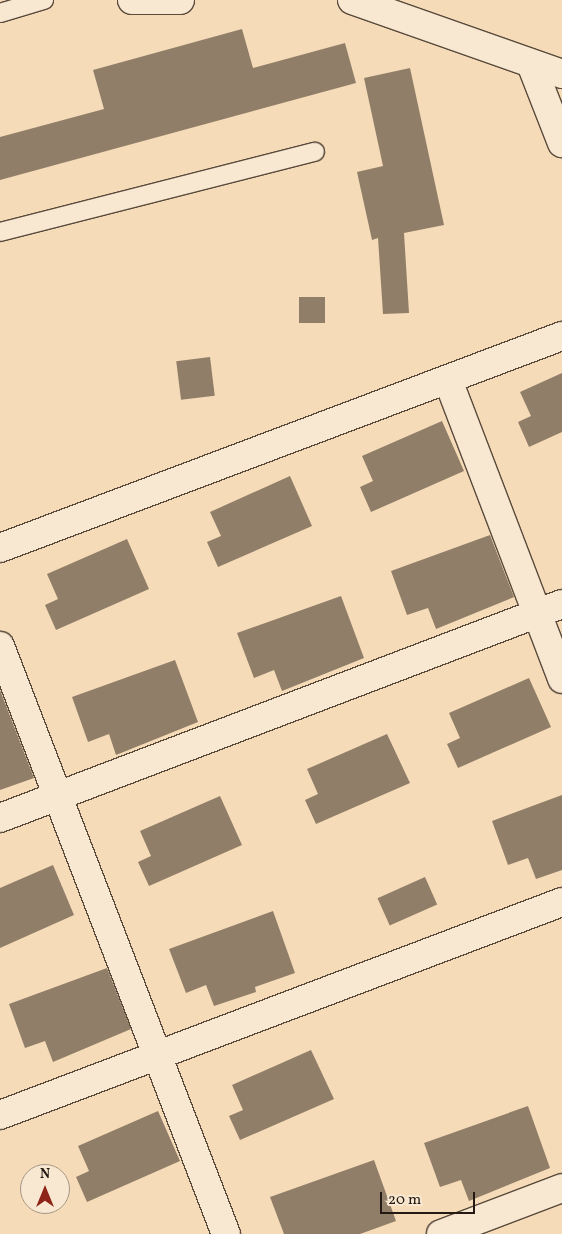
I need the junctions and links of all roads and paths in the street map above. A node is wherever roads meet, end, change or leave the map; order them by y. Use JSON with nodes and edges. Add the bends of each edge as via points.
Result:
{"nodes":[{"id":1,"x":44,"y":0,"type":"edge"},
{"id":2,"x":132,"y":0,"type":"edge"},
{"id":3,"x":180,"y":0,"type":"edge"},
{"id":4,"x":352,"y":0,"type":"edge"},
{"id":5,"x":0,"y":13,"type":"edge"},
{"id":6,"x":531,"y":64,"type":"junction"},
{"id":7,"x":562,"y":74,"type":"edge"},
{"id":8,"x":562,"y":143,"type":"edge"},
{"id":9,"x":315,"y":152,"type":"dead end"},
{"id":10,"x":0,"y":232,"type":"edge"},
{"id":11,"x":558,"y":333,"type":"edge"},
{"id":12,"x":448,"y":380,"type":"junction"},
{"id":13,"x":0,"y":548,"type":"edge"},
{"id":14,"x":550,"y":609,"type":"edge"},
{"id":15,"x":0,"y":646,"type":"edge"},
{"id":16,"x":562,"y":678,"type":"edge"},
{"id":17,"x":57,"y":794,"type":"junction"},
{"id":18,"x":0,"y":818,"type":"edge"},
{"id":19,"x":562,"y":902,"type":"edge"},
{"id":20,"x":158,"y":1056,"type":"junction"},
{"id":21,"x":0,"y":1115,"type":"edge"},
{"id":22,"x":562,"y":1188,"type":"edge"},
{"id":23,"x":226,"y":1234,"type":"edge"},
{"id":24,"x":441,"y":1234,"type":"edge"}],
"edges":[{"from":1,"to":5,"type":"lane"},
{"from":2,"to":3,"type":"street"},
{"from":4,"to":6,"type":"street"},
{"from":6,"to":7,"type":"street"},
{"from":6,"to":8,"type":"street"},
{"from":9,"to":10,"type":"lane"},
{"from":11,"to":12,"type":"street"},
{"from":12,"to":13,"type":"street"},
{"from":12,"to":14,"type":"street"},
{"from":14,"to":16,"type":"street"},
{"from":14,"to":17,"type":"street"},
{"from":15,"to":17,"type":"street"},
{"from":17,"to":18,"type":"street"},
{"from":17,"to":20,"type":"street"},
{"from":19,"to":20,"type":"street"},
{"from":20,"to":21,"type":"street"},
{"from":20,"to":23,"type":"street"},
{"from":22,"to":24,"type":"street"}]}
